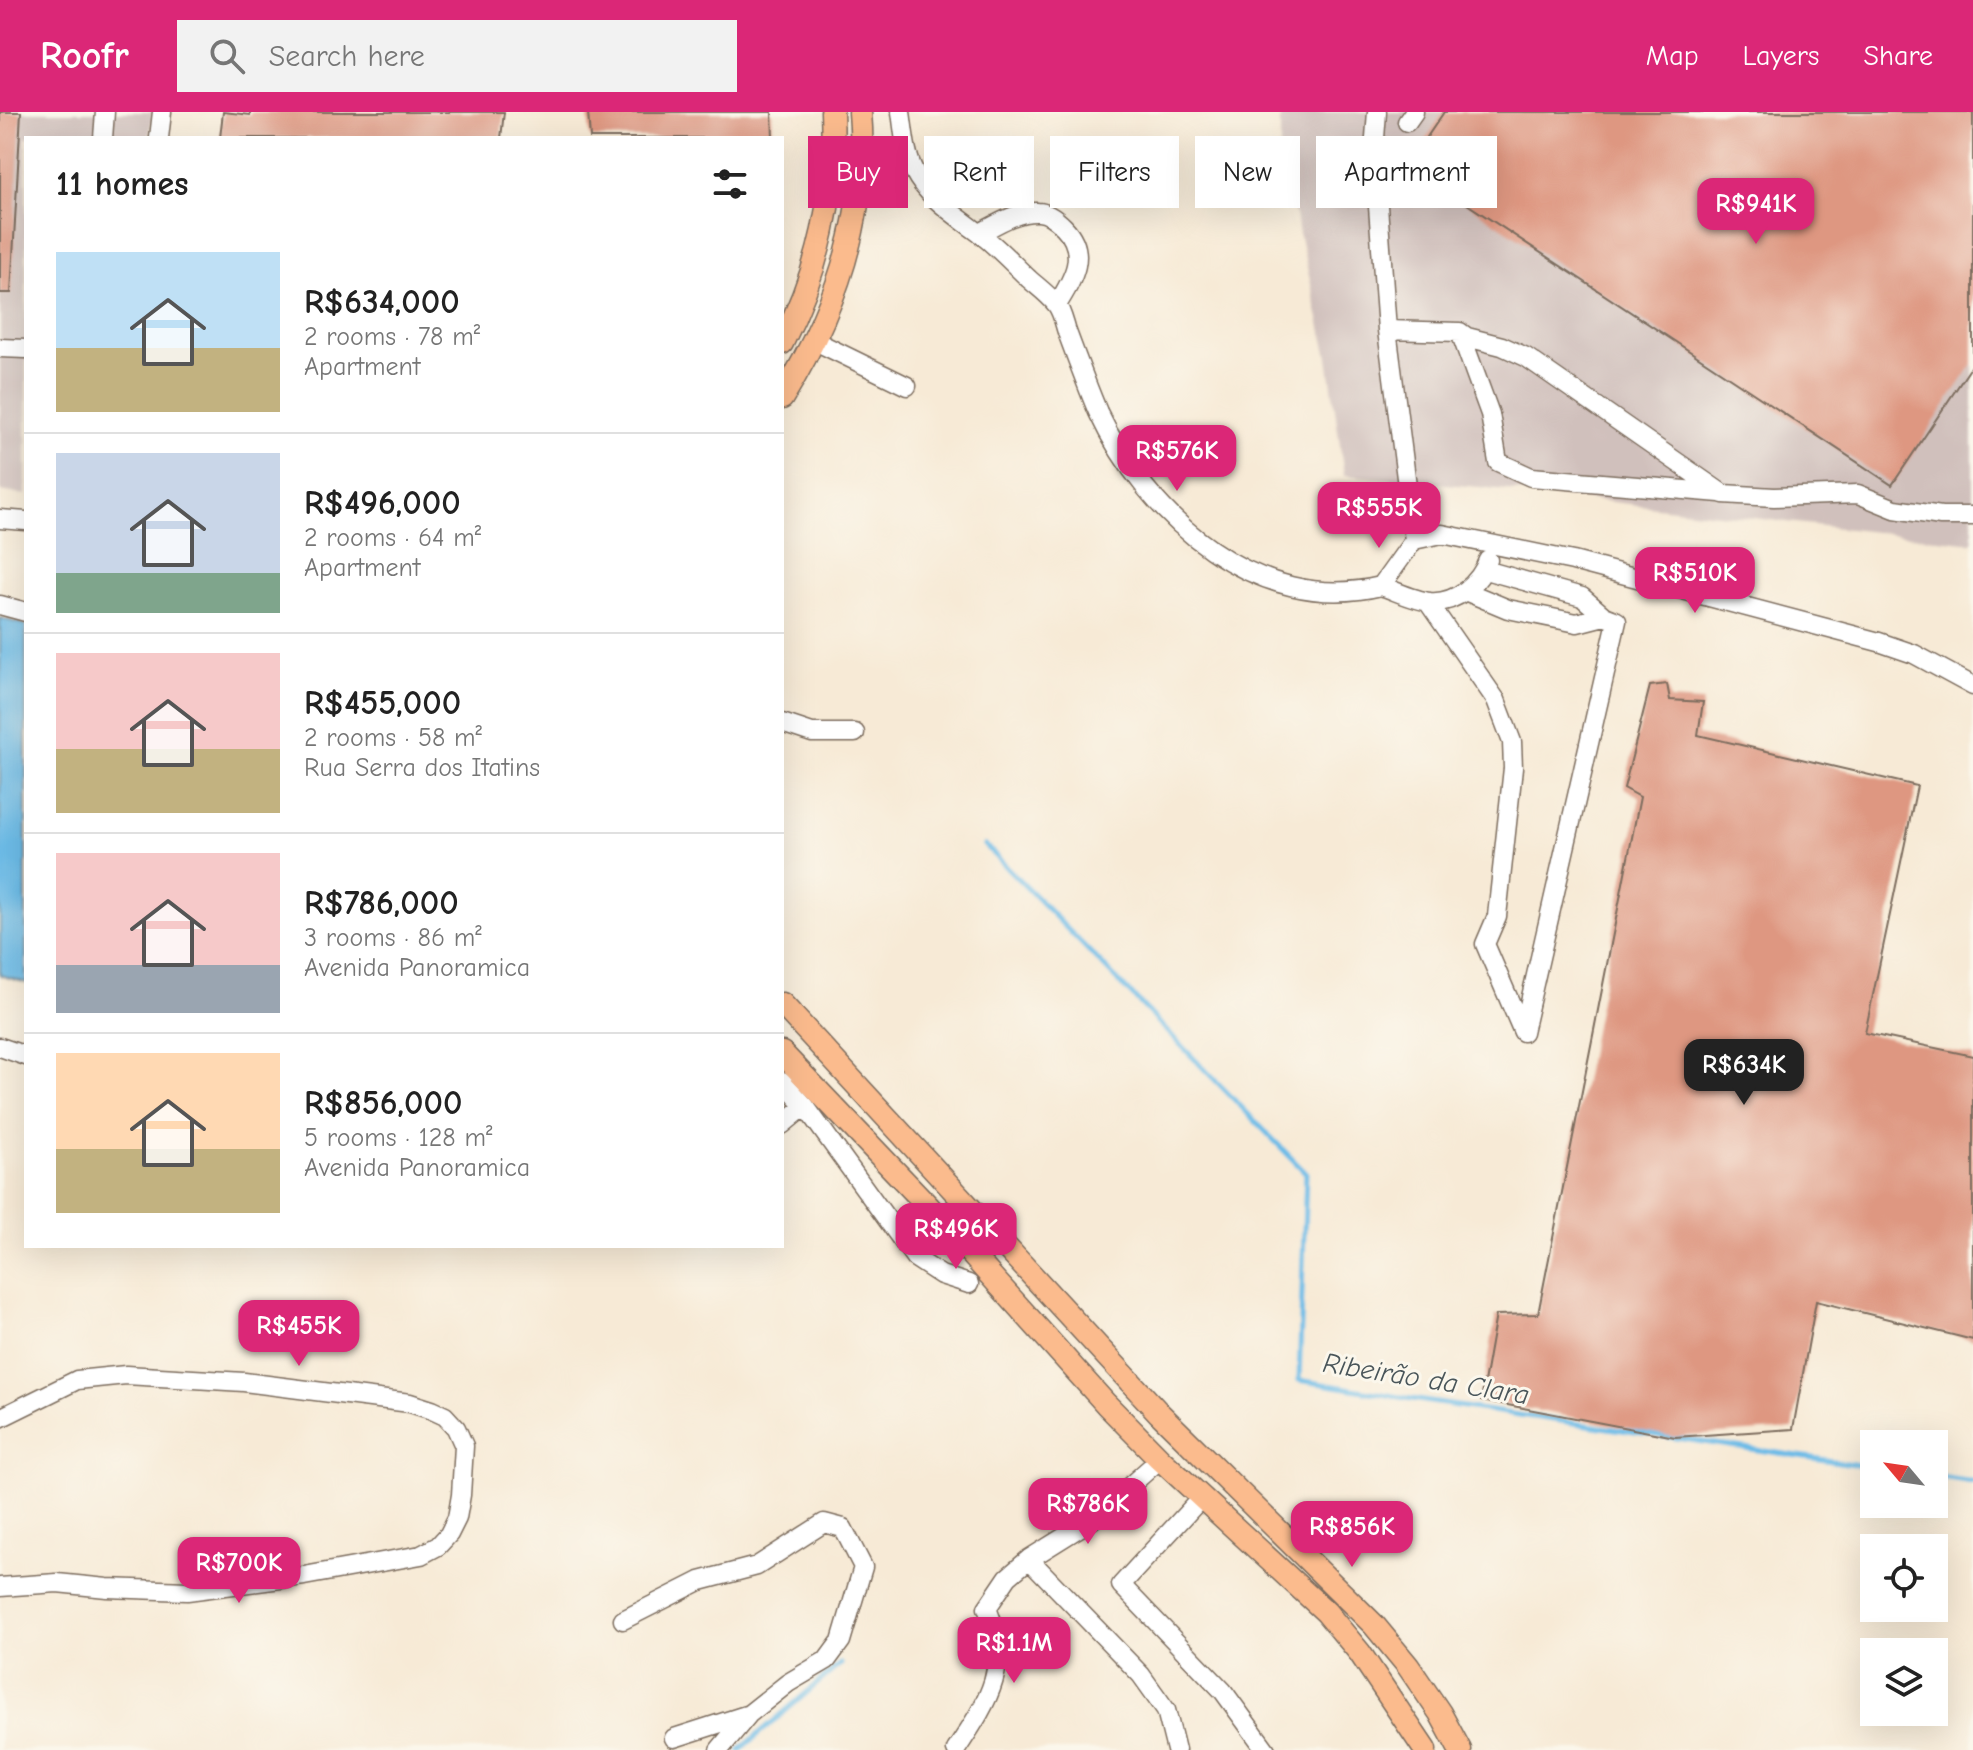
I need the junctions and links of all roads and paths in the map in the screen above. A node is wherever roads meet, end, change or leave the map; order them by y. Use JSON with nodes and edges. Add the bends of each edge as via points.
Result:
{"nodes":[{"id":1,"x":105,"y":112,"type":"edge"},
{"id":2,"x":162,"y":112,"type":"edge"},
{"id":3,"x":832,"y":112,"type":"edge"},
{"id":4,"x":860,"y":112,"type":"edge"},
{"id":5,"x":901,"y":112,"type":"edge"},
{"id":6,"x":1377,"y":112,"type":"edge"},
{"id":7,"x":103,"y":136,"type":"edge"},
{"id":8,"x":159,"y":136,"type":"edge"},
{"id":9,"x":980,"y":233,"type":"junction"},
{"id":10,"x":1057,"y":305,"type":"junction"},
{"id":11,"x":1387,"y":330,"type":"junction"},
{"id":12,"x":1460,"y":332,"type":"junction"},
{"id":13,"x":784,"y":338,"type":"edge"},
{"id":14,"x":813,"y":340,"type":"junction"},
{"id":15,"x":0,"y":348,"type":"edge"},
{"id":16,"x":24,"y":349,"type":"edge"},
{"id":17,"x":907,"y":386,"type":"dead end"},
{"id":18,"x":784,"y":394,"type":"edge"},
{"id":19,"x":1723,"y":494,"type":"junction"},
{"id":20,"x":1973,"y":516,"type":"edge"},
{"id":21,"x":0,"y":519,"type":"edge"},
{"id":22,"x":24,"y":521,"type":"edge"},
{"id":23,"x":1414,"y":540,"type":"junction"},
{"id":24,"x":1493,"y":546,"type":"junction"},
{"id":25,"x":1485,"y":570,"type":"junction"},
{"id":26,"x":1381,"y":586,"type":"junction"},
{"id":27,"x":1465,"y":591,"type":"junction"},
{"id":28,"x":1428,"y":602,"type":"junction"},
{"id":29,"x":0,"y":605,"type":"edge"},
{"id":30,"x":24,"y":611,"type":"edge"},
{"id":31,"x":1604,"y":616,"type":"junction"},
{"id":32,"x":1973,"y":686,"type":"edge"},
{"id":33,"x":784,"y":724,"type":"edge"},
{"id":34,"x":855,"y":733,"type":"dead end"},
{"id":35,"x":784,"y":1006,"type":"edge"},
{"id":36,"x":0,"y":1047,"type":"edge"},
{"id":37,"x":24,"y":1055,"type":"edge"},
{"id":38,"x":784,"y":1055,"type":"edge"},
{"id":39,"x":784,"y":1083,"type":"edge"},
{"id":40,"x":805,"y":1106,"type":"junction"},
{"id":41,"x":784,"y":1123,"type":"edge"},
{"id":42,"x":969,"y":1284,"type":"dead end"},
{"id":43,"x":0,"y":1418,"type":"edge"},
{"id":44,"x":1160,"y":1459,"type":"junction"},
{"id":45,"x":1202,"y":1497,"type":"junction"},
{"id":46,"x":1029,"y":1559,"type":"junction"},
{"id":47,"x":0,"y":1587,"type":"edge"},
{"id":48,"x":623,"y":1620,"type":"dead end"},
{"id":49,"x":749,"y":1714,"type":"junction"},
{"id":50,"x":674,"y":1738,"type":"dead end"},
{"id":51,"x":719,"y":1750,"type":"edge"},
{"id":52,"x":956,"y":1750,"type":"edge"},
{"id":53,"x":1176,"y":1750,"type":"edge"},
{"id":54,"x":1266,"y":1750,"type":"edge"},
{"id":55,"x":1425,"y":1750,"type":"edge"},
{"id":56,"x":1460,"y":1750,"type":"edge"}],
"edges":[{"from":1,"to":7,"type":"street"},
{"from":2,"to":8,"type":"street"},
{"from":3,"to":13,"type":"main road","via":[[828,212],[812,275]]},
{"from":4,"to":14,"type":"main road","via":[[861,158],[850,244]]},
{"from":5,"to":9,"type":"street","via":[[907,151],[919,180]]},
{"from":6,"to":11,"type":"street","via":[[1374,151]]},
{"from":9,"to":10,"type":"street"},
{"from":9,"to":10,"type":"street","via":[[1026,213],[1046,213],[1060,223],[1078,256],[1077,269]]},
{"from":10,"to":26,"type":"street","via":[[1099,413],[1127,464],[1184,530],[1250,573],[1286,585],[1348,593]]},
{"from":11,"to":12,"type":"street"},
{"from":11,"to":23,"type":"street"},
{"from":12,"to":19,"type":"street","via":[[1526,357]]},
{"from":12,"to":19,"type":"street","via":[[1490,414],[1498,462],[1531,477]]},
{"from":14,"to":17,"type":"street"},
{"from":14,"to":18,"type":"main road"},
{"from":15,"to":16,"type":"street"},
{"from":19,"to":20,"type":"street","via":[[1858,494],[1895,509]]},
{"from":21,"to":22,"type":"street"},
{"from":23,"to":24,"type":"street","via":[[1442,534]]},
{"from":23,"to":26,"type":"street"},
{"from":24,"to":25,"type":"street"},
{"from":24,"to":32,"type":"street","via":[[1573,561],[1879,642]]},
{"from":25,"to":27,"type":"street"},
{"from":25,"to":31,"type":"street","via":[[1582,597]]},
{"from":26,"to":28,"type":"street"},
{"from":27,"to":28,"type":"street"},
{"from":27,"to":31,"type":"street","via":[[1508,609],[1577,623]]},
{"from":28,"to":31,"type":"street","via":[[1496,700],[1512,742],[1497,916],[1485,944],[1523,1032],[1617,621]]},
{"from":29,"to":30,"type":"street"},
{"from":33,"to":34,"type":"street","via":[[812,733]]},
{"from":35,"to":56,"type":"main road","via":[[1182,1437],[1374,1625],[1408,1666]]},
{"from":36,"to":37,"type":"street"},
{"from":38,"to":44,"type":"main road"},
{"from":39,"to":40,"type":"street"},
{"from":40,"to":41,"type":"street"},
{"from":40,"to":42,"type":"street","via":[[915,1258],[941,1275]]},
{"from":43,"to":47,"type":"street","via":[[77,1380],[126,1375],[244,1382],[410,1403],[445,1416],[464,1446],[457,1518],[438,1546],[421,1555],[187,1591],[57,1583]]},
{"from":44,"to":45,"type":"main road"},
{"from":44,"to":46,"type":"street","via":[[1093,1519]]},
{"from":45,"to":54,"type":"street","via":[[1121,1585],[1223,1691]]},
{"from":45,"to":55,"type":"main road","via":[[1326,1612]]},
{"from":46,"to":52,"type":"street","via":[[1008,1577],[987,1608],[998,1640],[995,1676]]},
{"from":46,"to":53,"type":"street","via":[[1141,1675],[1166,1710]]},
{"from":48,"to":49,"type":"street","via":[[700,1581],[757,1566],[824,1523],[843,1528],[863,1567],[841,1641],[827,1660]]},
{"from":49,"to":50,"type":"street"},
{"from":49,"to":51,"type":"street"}]}
